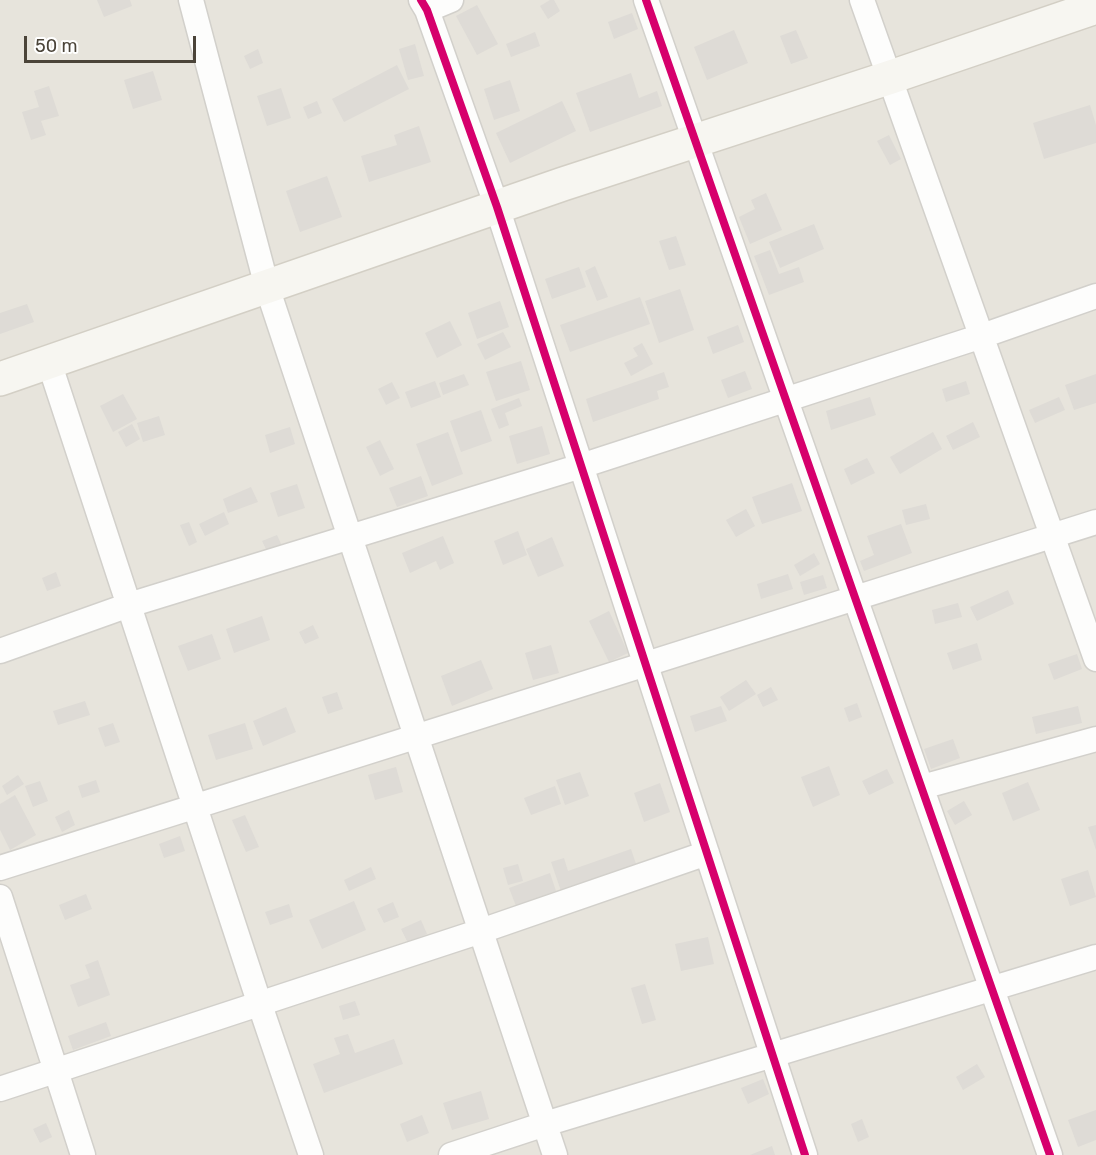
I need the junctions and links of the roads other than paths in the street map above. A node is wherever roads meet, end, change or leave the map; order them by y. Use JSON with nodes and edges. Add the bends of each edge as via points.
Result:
{"nodes":[{"id":1,"x":191,"y":0,"type":"edge"},
{"id":2,"x":451,"y":0,"type":"edge"},
{"id":3,"x":646,"y":0,"type":"edge"},
{"id":4,"x":862,"y":0,"type":"edge"},
{"id":5,"x":424,"y":5,"type":"edge"},
{"id":6,"x":1082,"y":7,"type":"edge"},
{"id":7,"x":891,"y":77,"type":"junction"},
{"id":8,"x":696,"y":140,"type":"junction"},
{"id":9,"x":496,"y":207,"type":"junction"},
{"id":10,"x":267,"y":287,"type":"junction"},
{"id":11,"x":1096,"y":296,"type":"edge"},
{"id":12,"x":982,"y":336,"type":"junction"},
{"id":13,"x":49,"y":362,"type":"junction"},
{"id":14,"x":0,"y":379,"type":"edge"},
{"id":15,"x":786,"y":399,"type":"junction"},
{"id":16,"x":581,"y":466,"type":"junction"},
{"id":17,"x":1096,"y":522,"type":"edge"},
{"id":18,"x":1053,"y":536,"type":"junction"},
{"id":19,"x":350,"y":537,"type":"junction"},
{"id":20,"x":856,"y":598,"type":"junction"},
{"id":21,"x":129,"y":605,"type":"junction"},
{"id":22,"x":0,"y":651,"type":"edge"},
{"id":23,"x":1096,"y":659,"type":"edge"},
{"id":24,"x":645,"y":664,"type":"junction"},
{"id":25,"x":416,"y":737,"type":"junction"},
{"id":26,"x":1096,"y":738,"type":"edge"},
{"id":27,"x":922,"y":787,"type":"junction"},
{"id":28,"x":195,"y":806,"type":"junction"},
{"id":29,"x":707,"y":853,"type":"junction"},
{"id":30,"x":0,"y":868,"type":"edge"},
{"id":31,"x":0,"y":897,"type":"edge"},
{"id":32,"x":481,"y":931,"type":"junction"},
{"id":33,"x":1096,"y":957,"type":"edge"},
{"id":34,"x":992,"y":988,"type":"junction"},
{"id":35,"x":260,"y":1005,"type":"junction"},
{"id":36,"x":773,"y":1055,"type":"junction"},
{"id":37,"x":56,"y":1071,"type":"junction"},
{"id":38,"x":0,"y":1089,"type":"edge"},
{"id":39,"x":545,"y":1124,"type":"junction"},
{"id":40,"x":83,"y":1155,"type":"edge"},
{"id":41,"x":311,"y":1155,"type":"edge"},
{"id":42,"x":451,"y":1155,"type":"edge"},
{"id":43,"x":555,"y":1155,"type":"edge"},
{"id":44,"x":805,"y":1155,"type":"edge"},
{"id":45,"x":1050,"y":1155,"type":"edge"}],
"edges":[{"from":1,"to":10,"type":"street"},
{"from":2,"to":5,"type":"street"},
{"from":3,"to":8,"type":"street"},
{"from":4,"to":7,"type":"street"},
{"from":5,"to":9,"type":"street"},
{"from":6,"to":7,"type":"main road"},
{"from":7,"to":8,"type":"main road"},
{"from":7,"to":12,"type":"street"},
{"from":8,"to":9,"type":"main road"},
{"from":8,"to":15,"type":"street"},
{"from":9,"to":10,"type":"main road"},
{"from":9,"to":16,"type":"street"},
{"from":10,"to":13,"type":"main road"},
{"from":10,"to":19,"type":"street"},
{"from":11,"to":12,"type":"street"},
{"from":12,"to":15,"type":"street"},
{"from":12,"to":18,"type":"street"},
{"from":13,"to":14,"type":"main road"},
{"from":13,"to":21,"type":"street"},
{"from":15,"to":16,"type":"street"},
{"from":15,"to":20,"type":"street"},
{"from":16,"to":19,"type":"street"},
{"from":16,"to":24,"type":"street"},
{"from":17,"to":18,"type":"street"},
{"from":18,"to":20,"type":"street"},
{"from":18,"to":23,"type":"street"},
{"from":19,"to":21,"type":"street"},
{"from":19,"to":25,"type":"street"},
{"from":20,"to":24,"type":"street"},
{"from":20,"to":27,"type":"street"},
{"from":21,"to":22,"type":"street"},
{"from":21,"to":28,"type":"street"},
{"from":24,"to":25,"type":"street"},
{"from":24,"to":29,"type":"street"},
{"from":25,"to":28,"type":"street"},
{"from":25,"to":32,"type":"street"},
{"from":26,"to":27,"type":"street"},
{"from":27,"to":34,"type":"street"},
{"from":28,"to":30,"type":"street"},
{"from":28,"to":35,"type":"street"},
{"from":29,"to":32,"type":"street"},
{"from":29,"to":36,"type":"street"},
{"from":31,"to":37,"type":"street"},
{"from":32,"to":35,"type":"street"},
{"from":32,"to":39,"type":"street"},
{"from":33,"to":34,"type":"street"},
{"from":34,"to":36,"type":"street"},
{"from":34,"to":45,"type":"street"},
{"from":35,"to":37,"type":"street"},
{"from":35,"to":41,"type":"street"},
{"from":36,"to":39,"type":"street"},
{"from":36,"to":44,"type":"street"},
{"from":37,"to":38,"type":"street"},
{"from":37,"to":40,"type":"street"},
{"from":39,"to":42,"type":"street"},
{"from":39,"to":43,"type":"street"}]}
